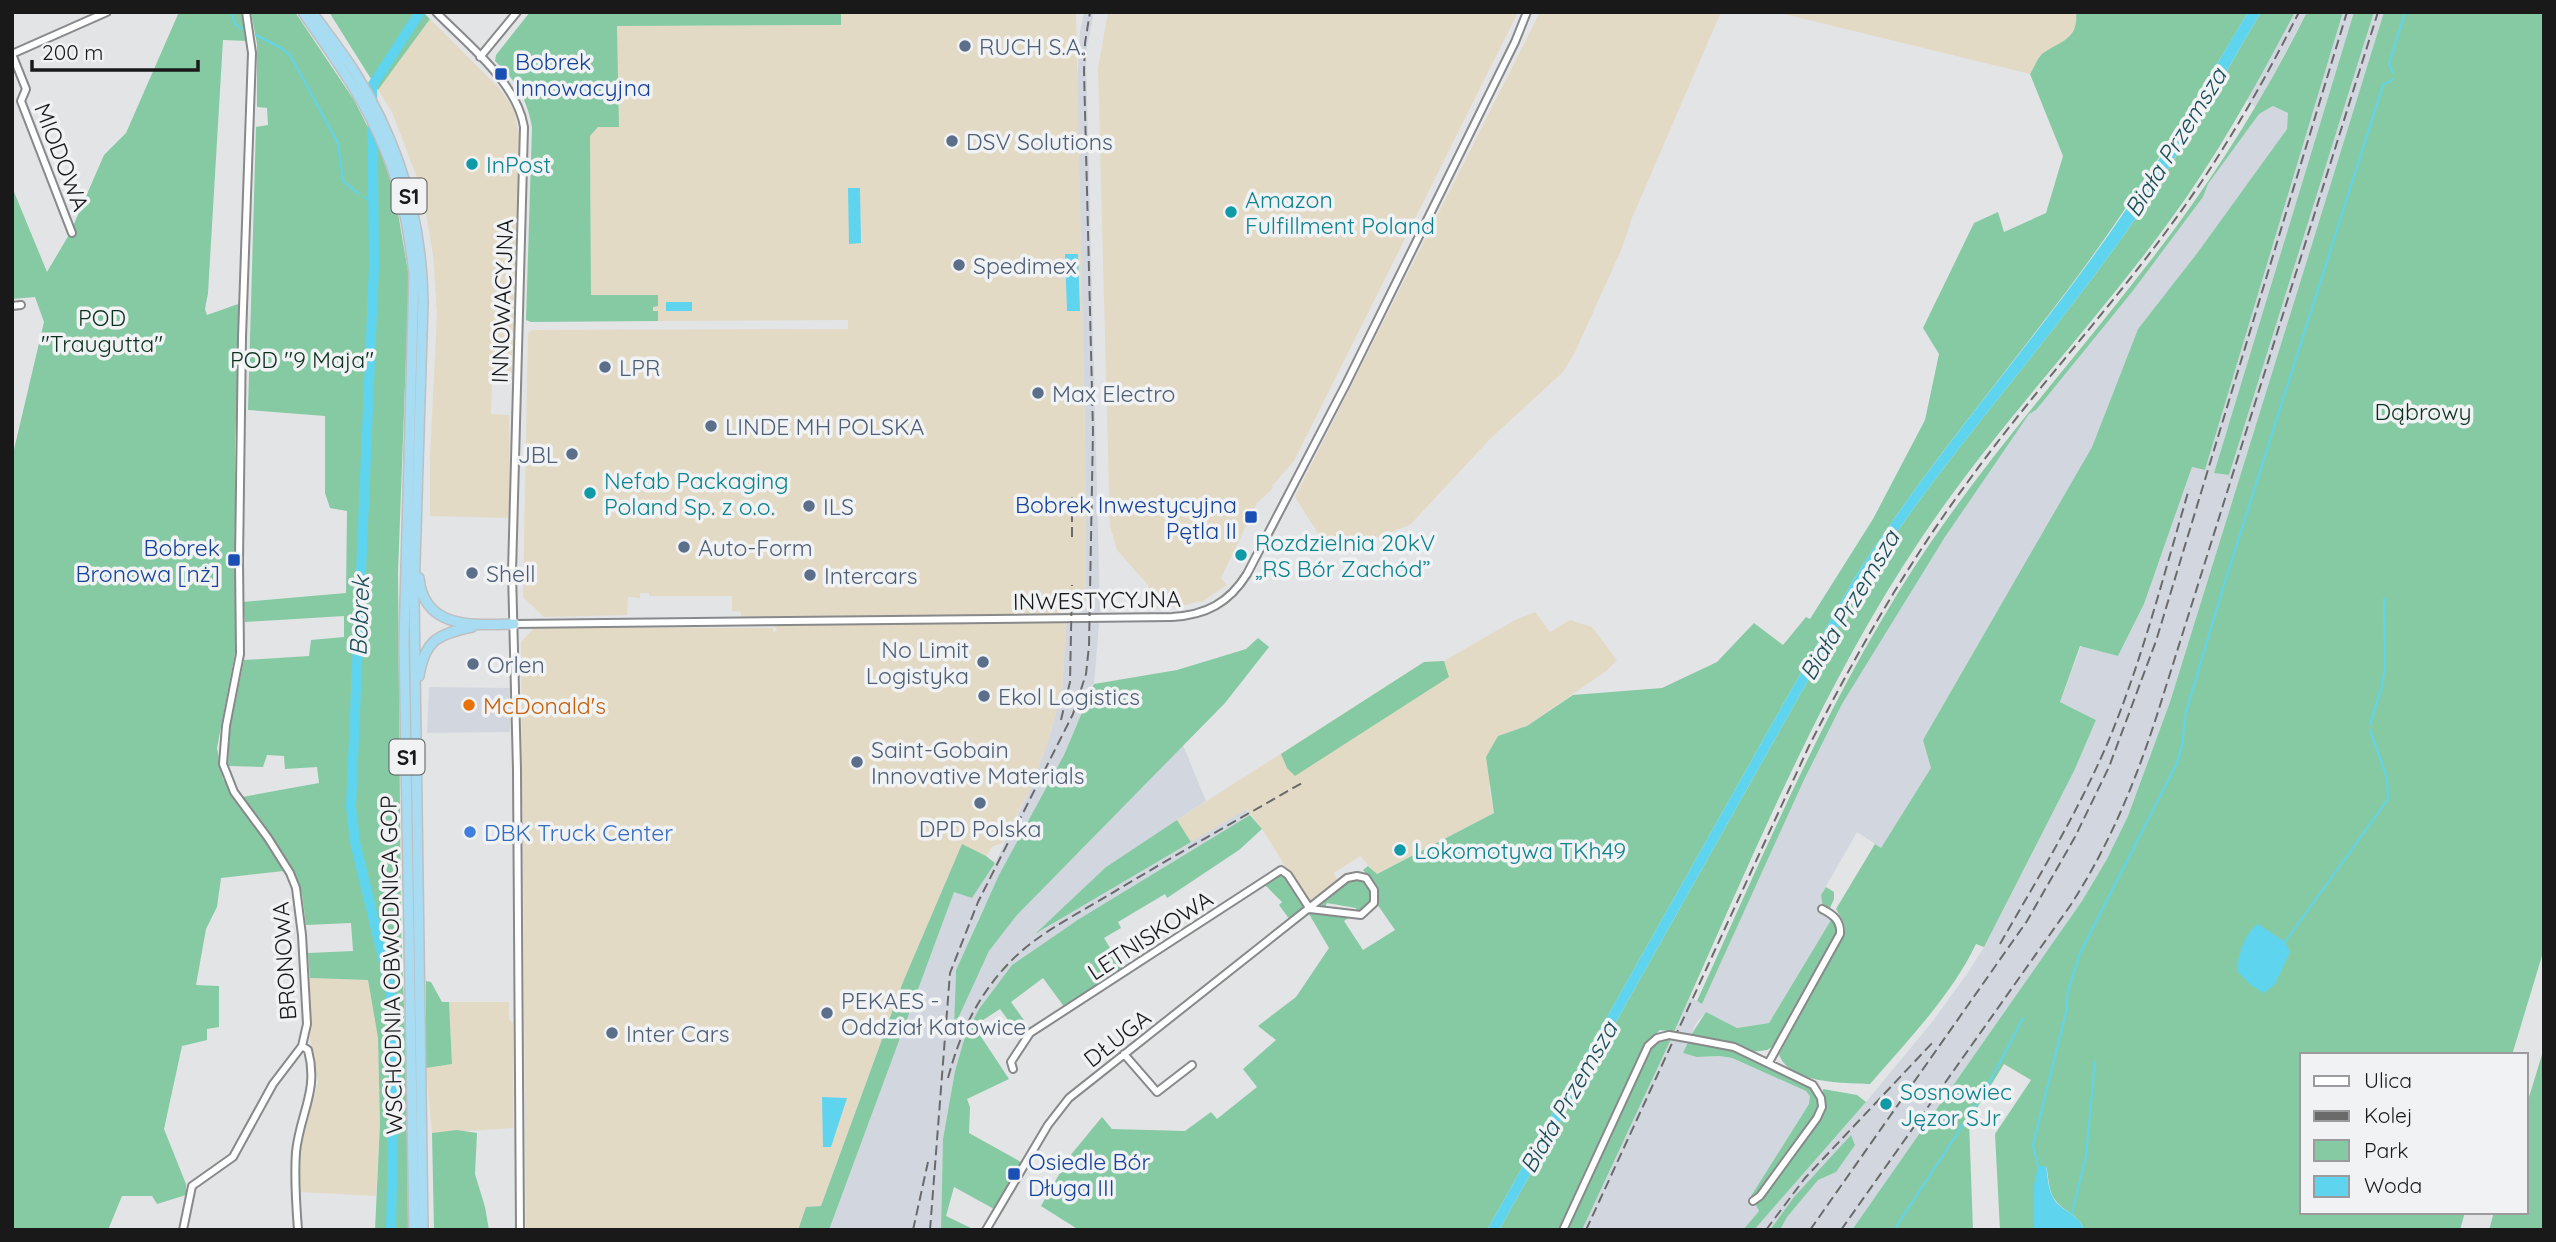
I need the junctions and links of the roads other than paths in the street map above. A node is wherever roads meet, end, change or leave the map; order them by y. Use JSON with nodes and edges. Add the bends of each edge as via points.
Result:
{"nodes":[{"id":1,"x":107,"y":12,"type":"edge"},
{"id":2,"x":246,"y":12,"type":"edge"},
{"id":3,"x":303,"y":12,"type":"edge"},
{"id":4,"x":313,"y":12,"type":"edge"},
{"id":5,"x":436,"y":12,"type":"edge"},
{"id":6,"x":517,"y":12,"type":"edge"},
{"id":7,"x":1527,"y":12,"type":"edge"},
{"id":8,"x":12,"y":54,"type":"edge"},
{"id":9,"x":480,"y":57,"type":"junction"},
{"id":10,"x":72,"y":233,"type":"dead end"},
{"id":11,"x":21,"y":305,"type":"dead end"},
{"id":12,"x":12,"y":306,"type":"edge"},
{"id":13,"x":415,"y":538,"type":"junction"},
{"id":14,"x":514,"y":624,"type":"junction"},
{"id":15,"x":484,"y":625,"type":"junction"},
{"id":16,"x":415,"y":706,"type":"junction"},
{"id":17,"x":1310,"y":909,"type":"junction"},
{"id":18,"x":1822,"y":909,"type":"dead end"},
{"id":19,"x":302,"y":1046,"type":"junction"},
{"id":20,"x":1124,"y":1054,"type":"junction"},
{"id":21,"x":1769,"y":1062,"type":"junction"},
{"id":22,"x":1192,"y":1065,"type":"dead end"},
{"id":23,"x":1013,"y":1069,"type":"dead end"},
{"id":24,"x":1753,"y":1200,"type":"dead end"},
{"id":25,"x":183,"y":1230,"type":"edge"},
{"id":26,"x":298,"y":1230,"type":"edge"},
{"id":27,"x":414,"y":1230,"type":"edge"},
{"id":28,"x":423,"y":1230,"type":"edge"},
{"id":29,"x":520,"y":1230,"type":"edge"},
{"id":30,"x":986,"y":1230,"type":"edge"},
{"id":31,"x":1563,"y":1230,"type":"edge"}],
"edges":[{"from":1,"to":8,"type":"street"},
{"from":2,"to":19,"type":"street","name":"BRONOWA","via":[[252,53],[242,337],[240,654],[223,764],[234,792],[268,838],[296,888],[307,1024]]},
{"from":3,"to":27,"type":"highway","name":"WSCHODNIA OBWODNICA GOP","number":"S1","via":[[356,92],[386,150],[405,218],[414,285],[404,641]]},
{"from":4,"to":13,"type":"highway","name":"WSCHODNIA OBWODNICA GOP","number":"S1","via":[[356,73],[390,138],[412,204],[423,283]]},
{"from":5,"to":9,"type":"street","name":"INNOWACYJNA"},
{"from":6,"to":9,"type":"street"},
{"from":7,"to":14,"type":"street","name":"INWESTYCYJNA","via":[[1346,384],[1247,574],[1220,605],[1198,614],[1167,617]]},
{"from":8,"to":10,"type":"street","name":"MIODOWA","via":[[26,89],[21,102]]},
{"from":9,"to":14,"type":"street","name":"INNOWACYJNA","via":[[515,98],[524,127]]},
{"from":11,"to":12,"type":"street"},
{"from":13,"to":15,"type":"highway","via":[[420,588],[428,605],[448,620]]},
{"from":13,"to":16,"type":"highway","name":"WSCHODNIA OBWODNICA GOP","number":"S1"},
{"from":14,"to":15,"type":"highway"},
{"from":14,"to":29,"type":"street","name":"INNOWACYJNA"},
{"from":15,"to":16,"type":"highway","via":[[453,631],[432,643],[423,655]]},
{"from":16,"to":28,"type":"highway","name":"WSCHODNIA OBWODNICA GOP","number":"S1"},
{"from":17,"to":17,"type":"street","name":"DŁUGA","via":[[1356,915],[1368,911],[1375,898],[1370,881],[1348,878]]},
{"from":17,"to":20,"type":"street","name":"DŁUGA"},
{"from":17,"to":23,"type":"street","name":"LETNISKOWA","via":[[1281,870],[1030,1033],[1011,1062]]},
{"from":18,"to":21,"type":"street","via":[[1833,914],[1840,934]]},
{"from":19,"to":25,"type":"street","name":"BRONOWA","via":[[272,1084],[233,1157],[192,1186]]},
{"from":19,"to":26,"type":"street","via":[[308,1050],[313,1075],[296,1149]]},
{"from":20,"to":22,"type":"street","via":[[1157,1092]]},
{"from":20,"to":30,"type":"street","name":"DŁUGA","via":[[1056,1113]]},
{"from":21,"to":24,"type":"street","via":[[1813,1085],[1822,1107]]},
{"from":21,"to":31,"type":"street","bridge":true,"via":[[1734,1047],[1669,1035],[1647,1046]]}]}
